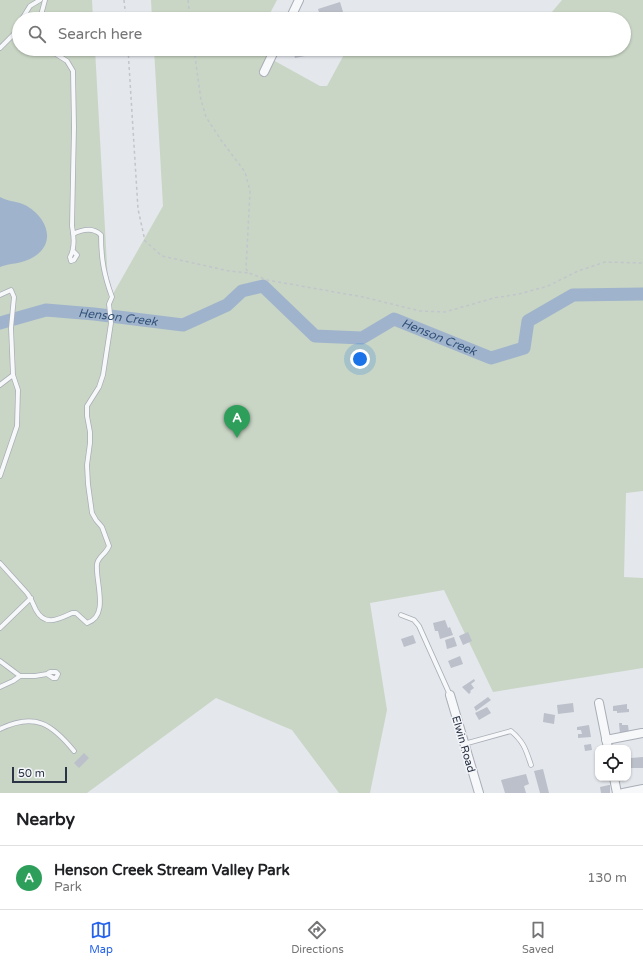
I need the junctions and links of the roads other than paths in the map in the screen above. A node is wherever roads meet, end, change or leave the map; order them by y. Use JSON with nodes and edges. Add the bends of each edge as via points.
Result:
{"nodes":[{"id":1,"x":40,"y":0,"type":"edge"},
{"id":2,"x":45,"y":0,"type":"edge"},
{"id":3,"x":299,"y":0,"type":"edge"},
{"id":4,"x":31,"y":5,"type":"junction"},
{"id":5,"x":25,"y":12,"type":"edge"},
{"id":6,"x":39,"y":12,"type":"edge"},
{"id":7,"x":42,"y":12,"type":"edge"},
{"id":8,"x":293,"y":12,"type":"edge"},
{"id":9,"x":12,"y":36,"type":"edge"},
{"id":10,"x":0,"y":48,"type":"edge"},
{"id":11,"x":59,"y":56,"type":"edge"},
{"id":12,"x":272,"y":56,"type":"edge"},
{"id":13,"x":264,"y":72,"type":"dead end"},
{"id":14,"x":73,"y":234,"type":"junction"},
{"id":15,"x":73,"y":251,"type":"dead end"},
{"id":16,"x":0,"y":295,"type":"edge"},
{"id":17,"x":13,"y":375,"type":"junction"},
{"id":18,"x":0,"y":385,"type":"edge"},
{"id":19,"x":0,"y":476,"type":"edge"},
{"id":20,"x":0,"y":562,"type":"edge"},
{"id":21,"x":31,"y":598,"type":"junction"},
{"id":22,"x":401,"y":615,"type":"dead end"},
{"id":23,"x":0,"y":628,"type":"edge"},
{"id":24,"x":0,"y":661,"type":"edge"},
{"id":25,"x":47,"y":674,"type":"dead end"},
{"id":26,"x":20,"y":676,"type":"junction"},
{"id":27,"x":0,"y":687,"type":"edge"},
{"id":28,"x":450,"y":695,"type":"joint"},
{"id":29,"x":599,"y":703,"type":"dead end"},
{"id":30,"x":0,"y":729,"type":"edge"},
{"id":31,"x":642,"y":734,"type":"edge"},
{"id":32,"x":464,"y":744,"type":"junction"},
{"id":33,"x":607,"y":744,"type":"edge"},
{"id":34,"x":74,"y":751,"type":"dead end"},
{"id":35,"x":531,"y":765,"type":"dead end"},
{"id":36,"x":614,"y":781,"type":"edge"},
{"id":37,"x":643,"y":789,"type":"edge"},
{"id":38,"x":478,"y":793,"type":"edge"},
{"id":39,"x":616,"y":793,"type":"edge"},
{"id":40,"x":623,"y":793,"type":"edge"}],
"edges":[{"from":1,"to":4,"type":"lane"},
{"from":2,"to":7,"type":"lane"},
{"from":3,"to":8,"type":"street"},
{"from":4,"to":5,"type":"lane"},
{"from":4,"to":6,"type":"lane"},
{"from":9,"to":10,"type":"lane"},
{"from":11,"to":14,"type":"lane","via":[[67,61],[73,72]]},
{"from":12,"to":13,"type":"street"},
{"from":14,"to":15,"type":"lane"},
{"from":14,"to":21,"type":"lane","via":[[86,229],[95,230],[101,235],[103,266],[112,297],[108,304],[112,323],[103,375],[87,406],[90,432],[87,465],[91,509],[102,527],[109,546],[97,563],[100,603],[99,612],[94,619],[87,623],[76,613],[57,620],[44,619],[36,610]]},
{"from":16,"to":17,"type":"lane","via":[[11,290],[14,297],[11,337]]},
{"from":17,"to":18,"type":"lane"},
{"from":17,"to":19,"type":"lane","via":[[18,390],[17,426]]},
{"from":20,"to":21,"type":"lane"},
{"from":21,"to":23,"type":"lane"},
{"from":22,"to":28,"type":"lane","via":[[414,620],[420,626]]},
{"from":24,"to":26,"type":"lane"},
{"from":25,"to":26,"type":"lane"},
{"from":26,"to":27,"type":"lane"},
{"from":28,"to":32,"type":"street","name":"Elwin Road"},
{"from":29,"to":33,"type":"street"},
{"from":30,"to":34,"type":"lane","via":[[16,723],[39,722],[62,736]]},
{"from":31,"to":33,"type":"street"},
{"from":32,"to":35,"type":"lane","via":[[512,731],[520,738]]},
{"from":32,"to":38,"type":"street","name":"Elwin Road"},
{"from":36,"to":39,"type":"street"},
{"from":37,"to":40,"type":"street"}]}
